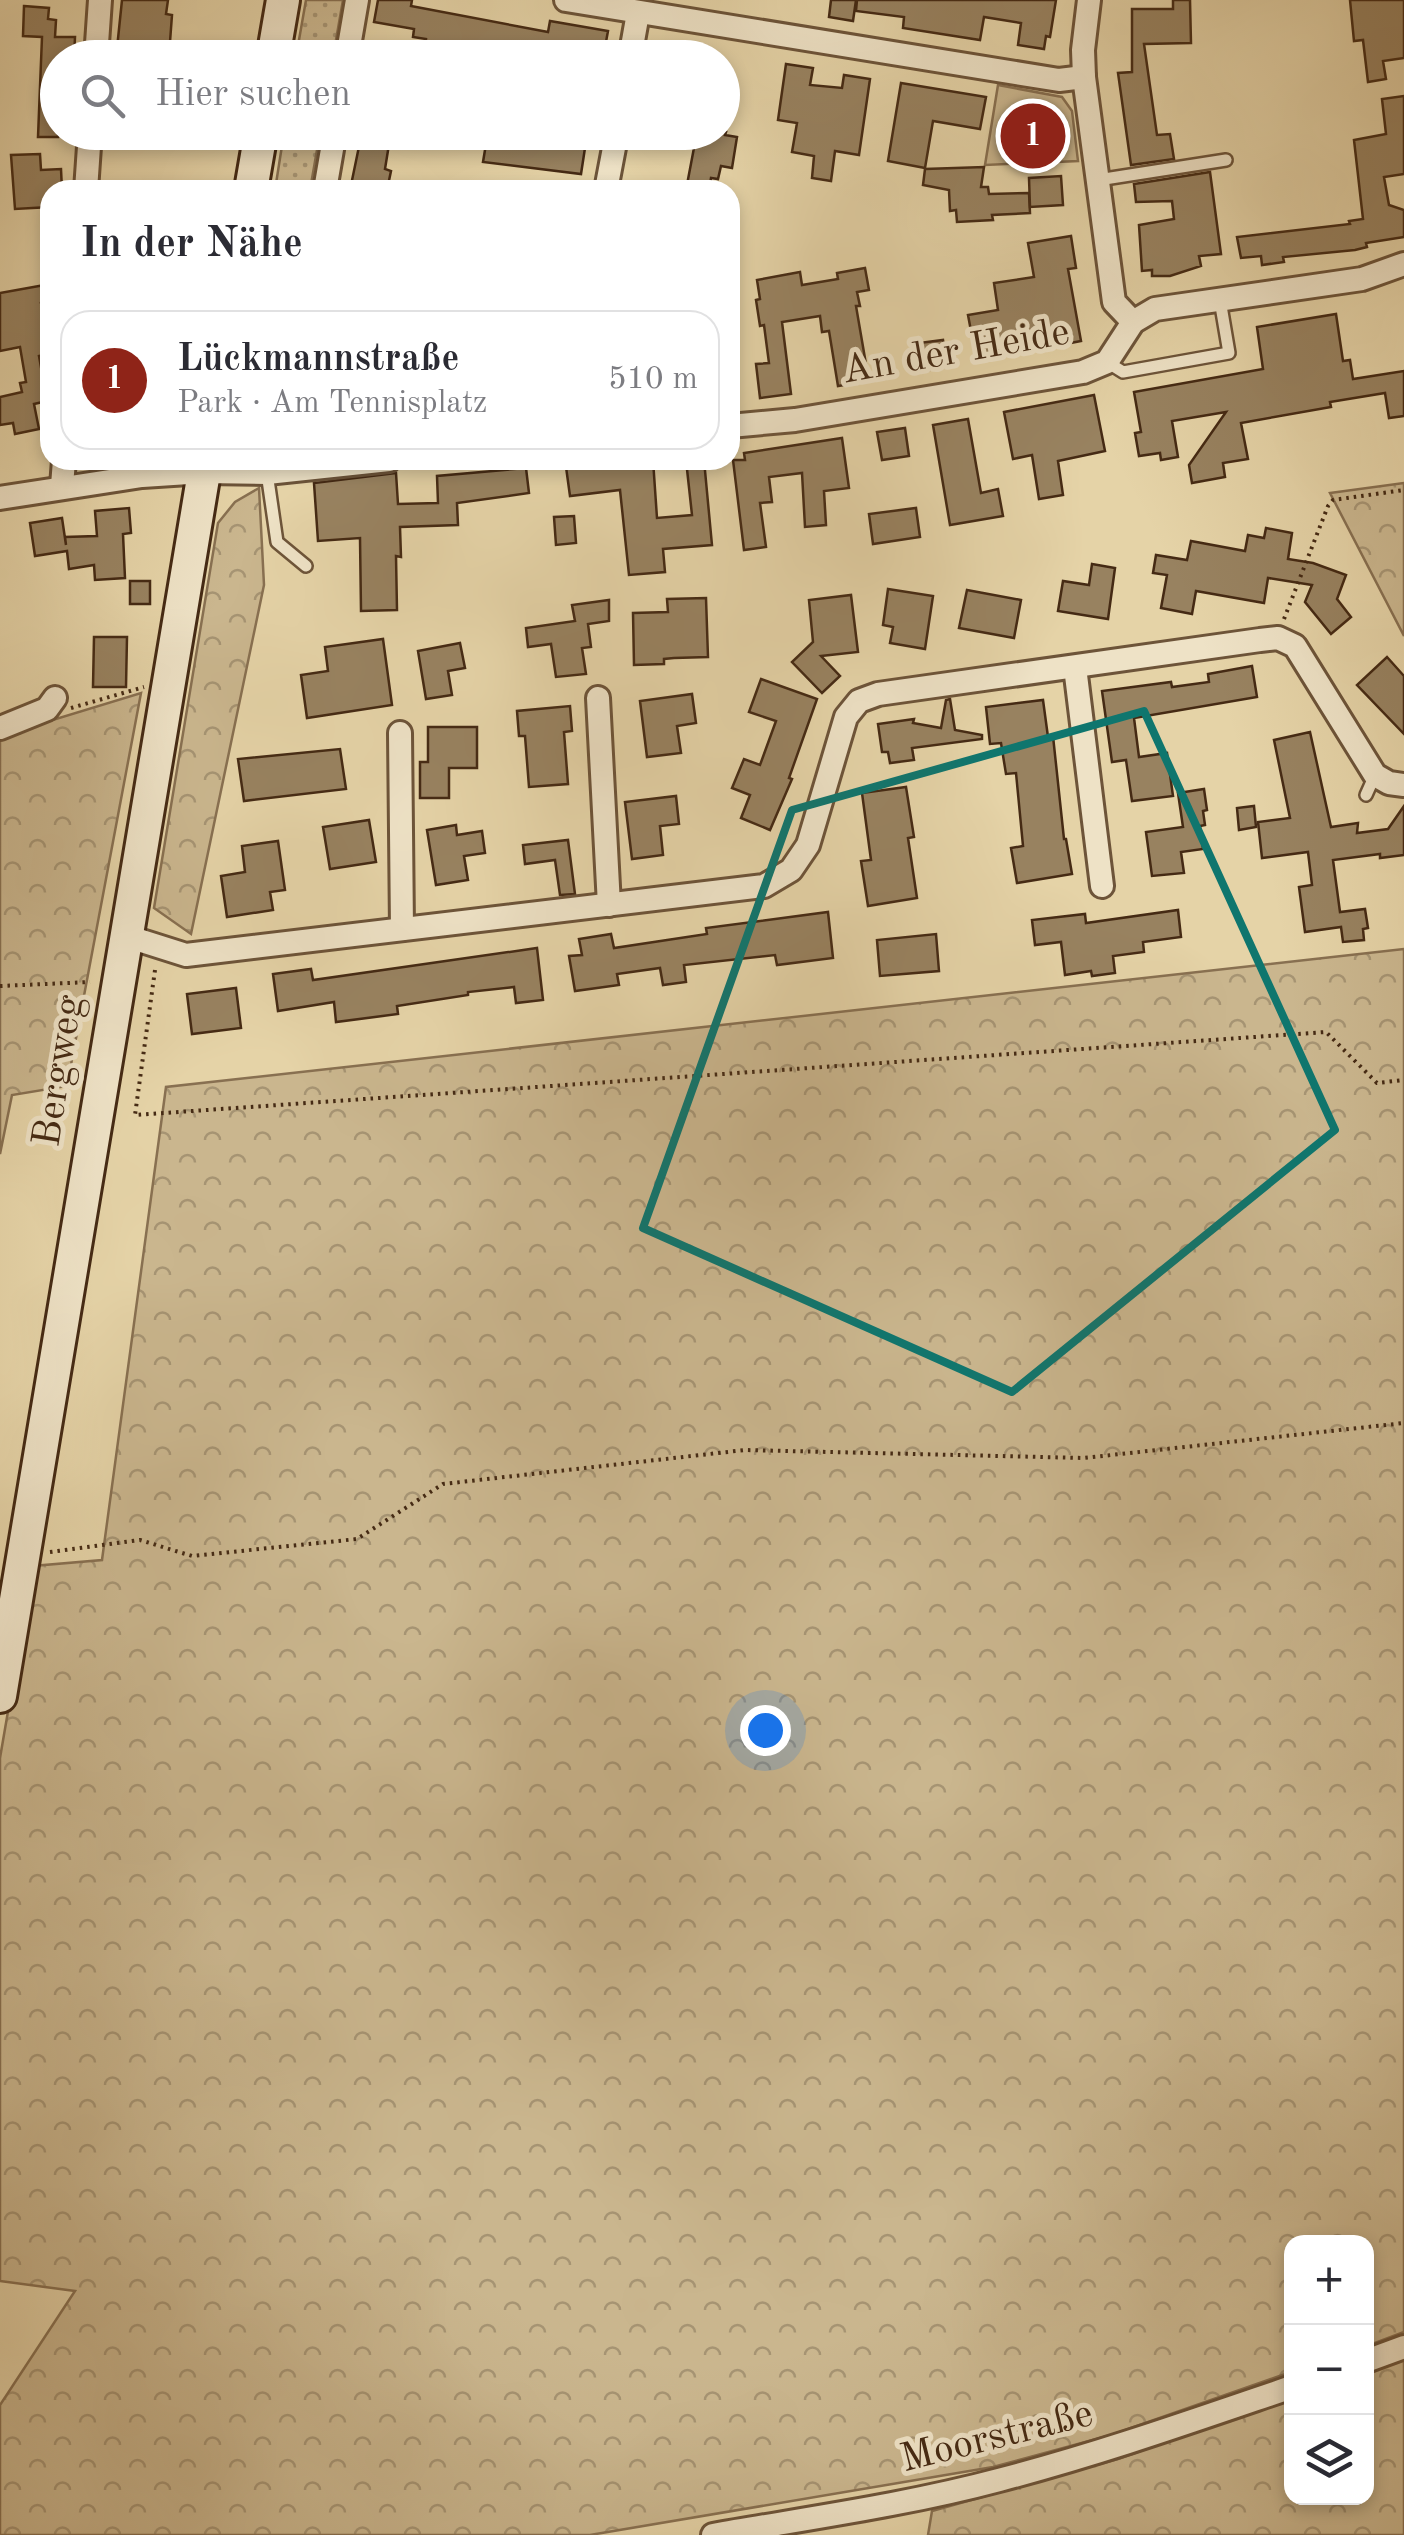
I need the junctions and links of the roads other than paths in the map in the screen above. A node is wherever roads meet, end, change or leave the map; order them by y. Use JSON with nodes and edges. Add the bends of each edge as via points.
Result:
{"nodes":[{"id":1,"x":100,"y":0,"type":"edge"},
{"id":2,"x":283,"y":0,"type":"edge"},
{"id":3,"x":356,"y":0,"type":"edge"},
{"id":4,"x":566,"y":0,"type":"edge"},
{"id":5,"x":1089,"y":0,"type":"edge"},
{"id":6,"x":666,"y":8,"type":"edge"},
{"id":7,"x":638,"y":13,"type":"junction"},
{"id":8,"x":97,"y":40,"type":"edge"},
{"id":9,"x":277,"y":40,"type":"edge"},
{"id":10,"x":350,"y":40,"type":"edge"},
{"id":11,"x":633,"y":40,"type":"edge"},
{"id":12,"x":1084,"y":77,"type":"junction"},
{"id":13,"x":89,"y":150,"type":"edge"},
{"id":14,"x":258,"y":150,"type":"edge"},
{"id":15,"x":331,"y":150,"type":"edge"},
{"id":16,"x":614,"y":150,"type":"edge"},
{"id":17,"x":1226,"y":160,"type":"dead end"},
{"id":18,"x":87,"y":180,"type":"edge"},
{"id":19,"x":253,"y":180,"type":"edge"},
{"id":20,"x":327,"y":180,"type":"edge"},
{"id":21,"x":608,"y":180,"type":"edge"},
{"id":22,"x":1098,"y":180,"type":"junction"},
{"id":23,"x":1404,"y":264,"type":"edge"},
{"id":24,"x":1220,"y":298,"type":"junction"},
{"id":25,"x":1133,"y":322,"type":"junction"},
{"id":26,"x":1108,"y":362,"type":"junction"},
{"id":27,"x":740,"y":425,"type":"edge"},
{"id":28,"x":63,"y":470,"type":"edge"},
{"id":29,"x":176,"y":470,"type":"edge"},
{"id":30,"x":204,"y":470,"type":"edge"},
{"id":31,"x":275,"y":470,"type":"edge"},
{"id":32,"x":62,"y":486,"type":"junction"},
{"id":33,"x":0,"y":498,"type":"edge"},
{"id":34,"x":306,"y":566,"type":"dead end"},
{"id":35,"x":1075,"y":666,"type":"junction"},
{"id":36,"x":598,"y":698,"type":"dead end"},
{"id":37,"x":51,"y":703,"type":"road end"},
{"id":38,"x":0,"y":728,"type":"edge"},
{"id":39,"x":400,"y":733,"type":"dead end"},
{"id":40,"x":1404,"y":785,"type":"edge"},
{"id":41,"x":1102,"y":886,"type":"dead end"},
{"id":42,"x":609,"y":904,"type":"junction"},
{"id":43,"x":402,"y":929,"type":"junction"},
{"id":44,"x":126,"y":936,"type":"junction"},
{"id":45,"x":0,"y":1696,"type":"edge"},
{"id":46,"x":1404,"y":2348,"type":"edge"},
{"id":47,"x":1374,"y":2357,"type":"edge"},
{"id":48,"x":1284,"y":2390,"type":"edge"},
{"id":49,"x":713,"y":2535,"type":"edge"}],
"edges":[{"from":1,"to":8,"type":"street"},
{"from":2,"to":9,"type":"main road"},
{"from":3,"to":10,"type":"street"},
{"from":4,"to":7,"type":"street"},
{"from":5,"to":12,"type":"street"},
{"from":6,"to":7,"type":"street"},
{"from":6,"to":12,"type":"street","via":[[1058,80]]},
{"from":7,"to":11,"type":"street"},
{"from":12,"to":22,"type":"street"},
{"from":13,"to":18,"type":"street"},
{"from":14,"to":19,"type":"main road"},
{"from":15,"to":20,"type":"street"},
{"from":16,"to":21,"type":"street"},
{"from":17,"to":22,"type":"lane"},
{"from":22,"to":25,"type":"street","via":[[1114,302]]},
{"from":23,"to":24,"type":"street","via":[[1362,279]]},
{"from":24,"to":25,"type":"street","via":[[1156,309]]},
{"from":24,"to":26,"type":"lane","via":[[1229,353],[1123,372]]},
{"from":25,"to":26,"type":"street","name":"An der Heide"},
{"from":26,"to":27,"type":"street","name":"An der Heide","via":[[1083,372]]},
{"from":28,"to":32,"type":"street"},
{"from":29,"to":32,"type":"street"},
{"from":30,"to":44,"type":"main road","name":"Bergweg"},
{"from":31,"to":34,"type":"lane","via":[[277,542]]},
{"from":32,"to":33,"type":"street"},
{"from":35,"to":40,"type":"street","via":[[1278,638],[1306,662],[1371,785]]},
{"from":35,"to":41,"type":"street"},
{"from":35,"to":42,"type":"street","via":[[858,701],[846,716],[808,845],[791,870],[764,886]]},
{"from":36,"to":42,"type":"street"},
{"from":37,"to":38,"type":"street"},
{"from":39,"to":43,"type":"street"},
{"from":42,"to":43,"type":"street"},
{"from":43,"to":44,"type":"street","via":[[186,956]]},
{"from":44,"to":45,"type":"main road","name":"Bergweg"},
{"from":46,"to":47,"type":"street"},
{"from":48,"to":49,"type":"street","name":"Moorstraße","via":[[997,2481]]}]}
